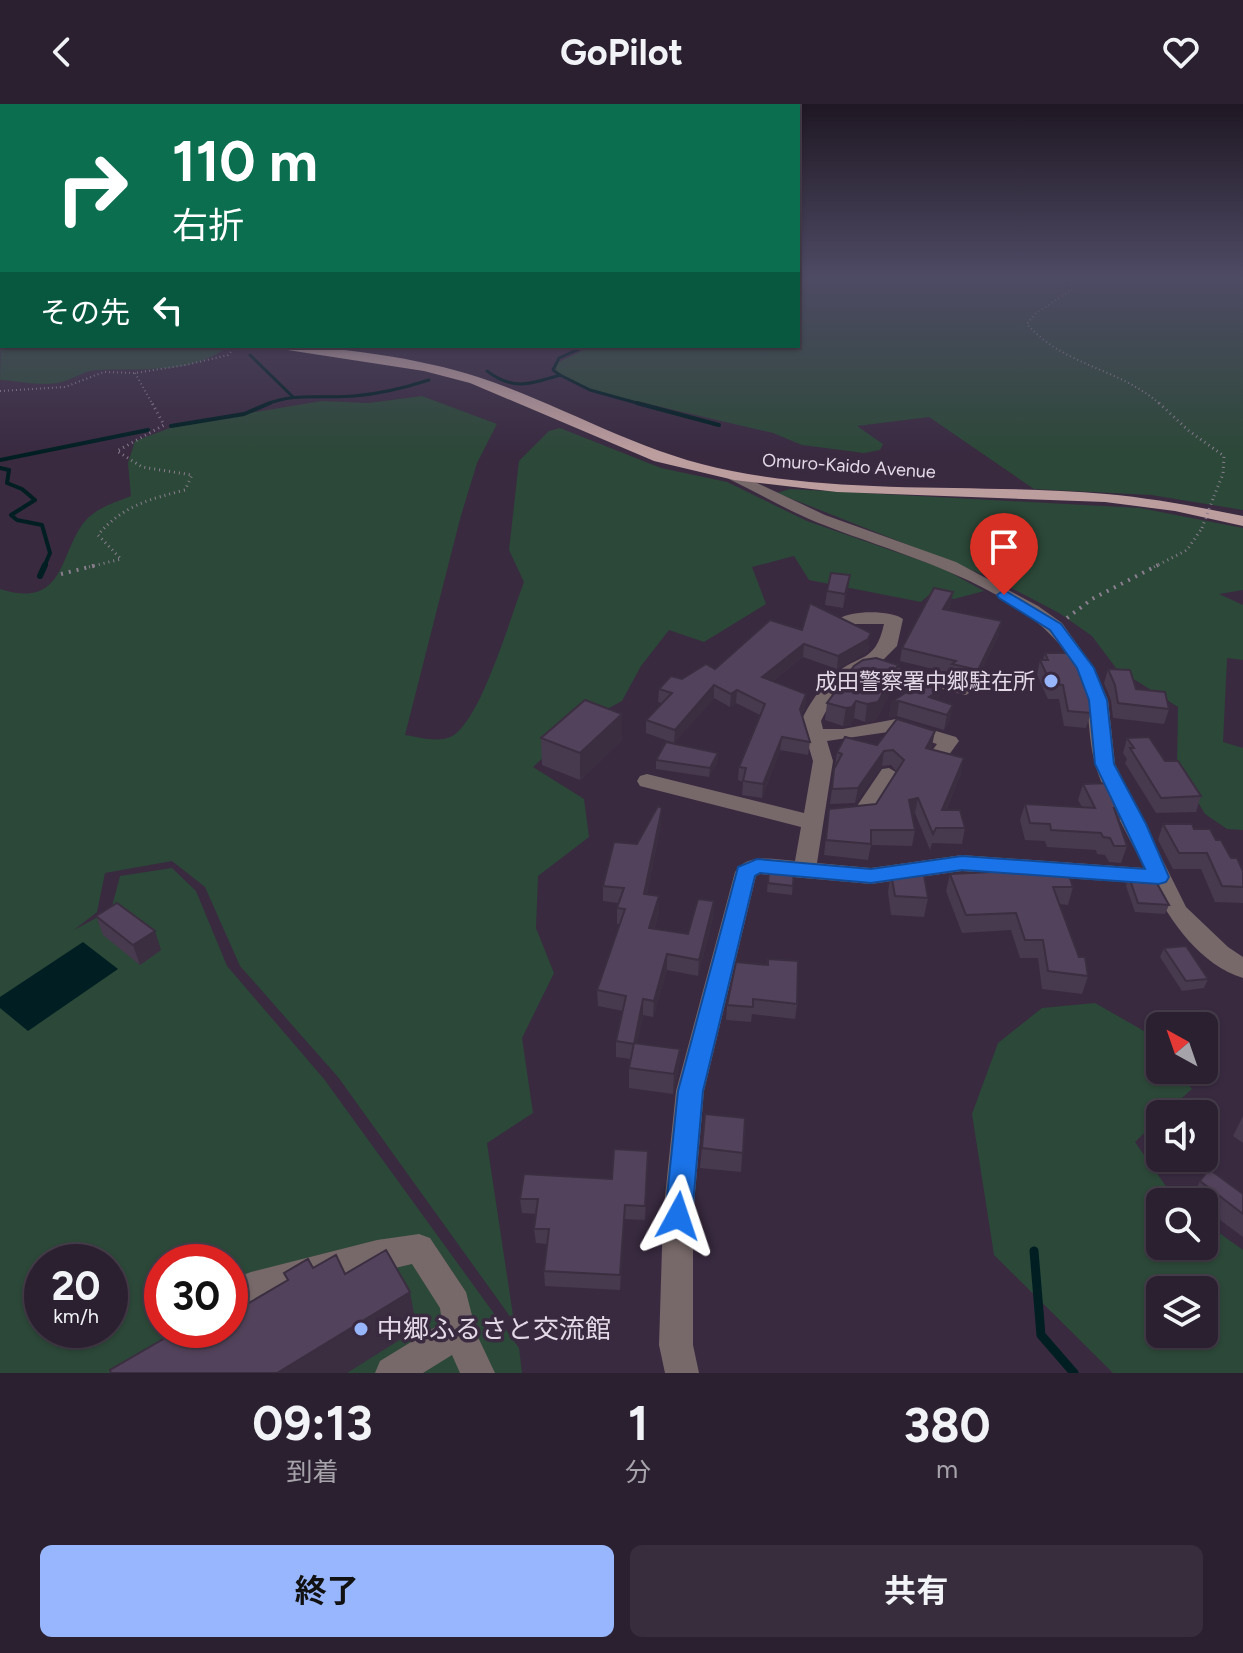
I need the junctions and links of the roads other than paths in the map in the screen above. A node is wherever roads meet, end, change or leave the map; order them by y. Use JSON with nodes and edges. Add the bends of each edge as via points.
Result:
{"nodes":[{"id":1,"x":295,"y":348,"type":"edge"},
{"id":2,"x":734,"y":476,"type":"junction"},
{"id":3,"x":1243,"y":521,"type":"edge"},
{"id":4,"x":848,"y":619,"type":"edge"},
{"id":5,"x":866,"y":666,"type":"junction"},
{"id":6,"x":966,"y":689,"type":"dead end"},
{"id":7,"x":814,"y":735,"type":"junction"},
{"id":8,"x":936,"y":759,"type":"edge"},
{"id":9,"x":889,"y":774,"type":"dead end"},
{"id":10,"x":647,"y":781,"type":"dead end"},
{"id":11,"x":811,"y":819,"type":"junction"},
{"id":12,"x":805,"y":870,"type":"junction"},
{"id":13,"x":1159,"y":877,"type":"junction"},
{"id":14,"x":1243,"y":969,"type":"edge"},
{"id":15,"x":251,"y":1287,"type":"dead end"},
{"id":16,"x":460,"y":1331,"type":"junction"},
{"id":17,"x":392,"y":1373,"type":"edge"},
{"id":18,"x":478,"y":1373,"type":"edge"},
{"id":19,"x":682,"y":1373,"type":"edge"}],
"edges":[{"from":1,"to":2,"type":"main road","name":"Omuro-Kaido Avenue","via":[[462,376],[659,458]]},
{"from":2,"to":3,"type":"main road","name":"Omuro-Kaido Avenue","via":[[837,488],[1105,498]]},
{"from":2,"to":13,"type":"street","via":[[820,518],[950,565],[1056,627],[1085,668],[1098,700],[1105,764]]},
{"from":4,"to":5,"type":"street","via":[[894,619],[888,646]]},
{"from":5,"to":6,"type":"street"},
{"from":5,"to":7,"type":"street","via":[[843,677],[818,706],[811,721]]},
{"from":7,"to":8,"type":"street","via":[[896,725],[949,741]]},
{"from":7,"to":11,"type":"street","via":[[823,761]]},
{"from":9,"to":11,"type":"street","via":[[863,813]]},
{"from":10,"to":11,"type":"street"},
{"from":11,"to":12,"type":"street"},
{"from":12,"to":13,"type":"street","via":[[871,876],[962,863]]},
{"from":12,"to":19,"type":"street","via":[[757,866],[746,872],[690,1091],[678,1216],[676,1345]]},
{"from":13,"to":14,"type":"street","via":[[1177,912]]},
{"from":15,"to":16,"type":"street","via":[[419,1248],[455,1303]]},
{"from":16,"to":17,"type":"street"},
{"from":16,"to":18,"type":"street"}]}
